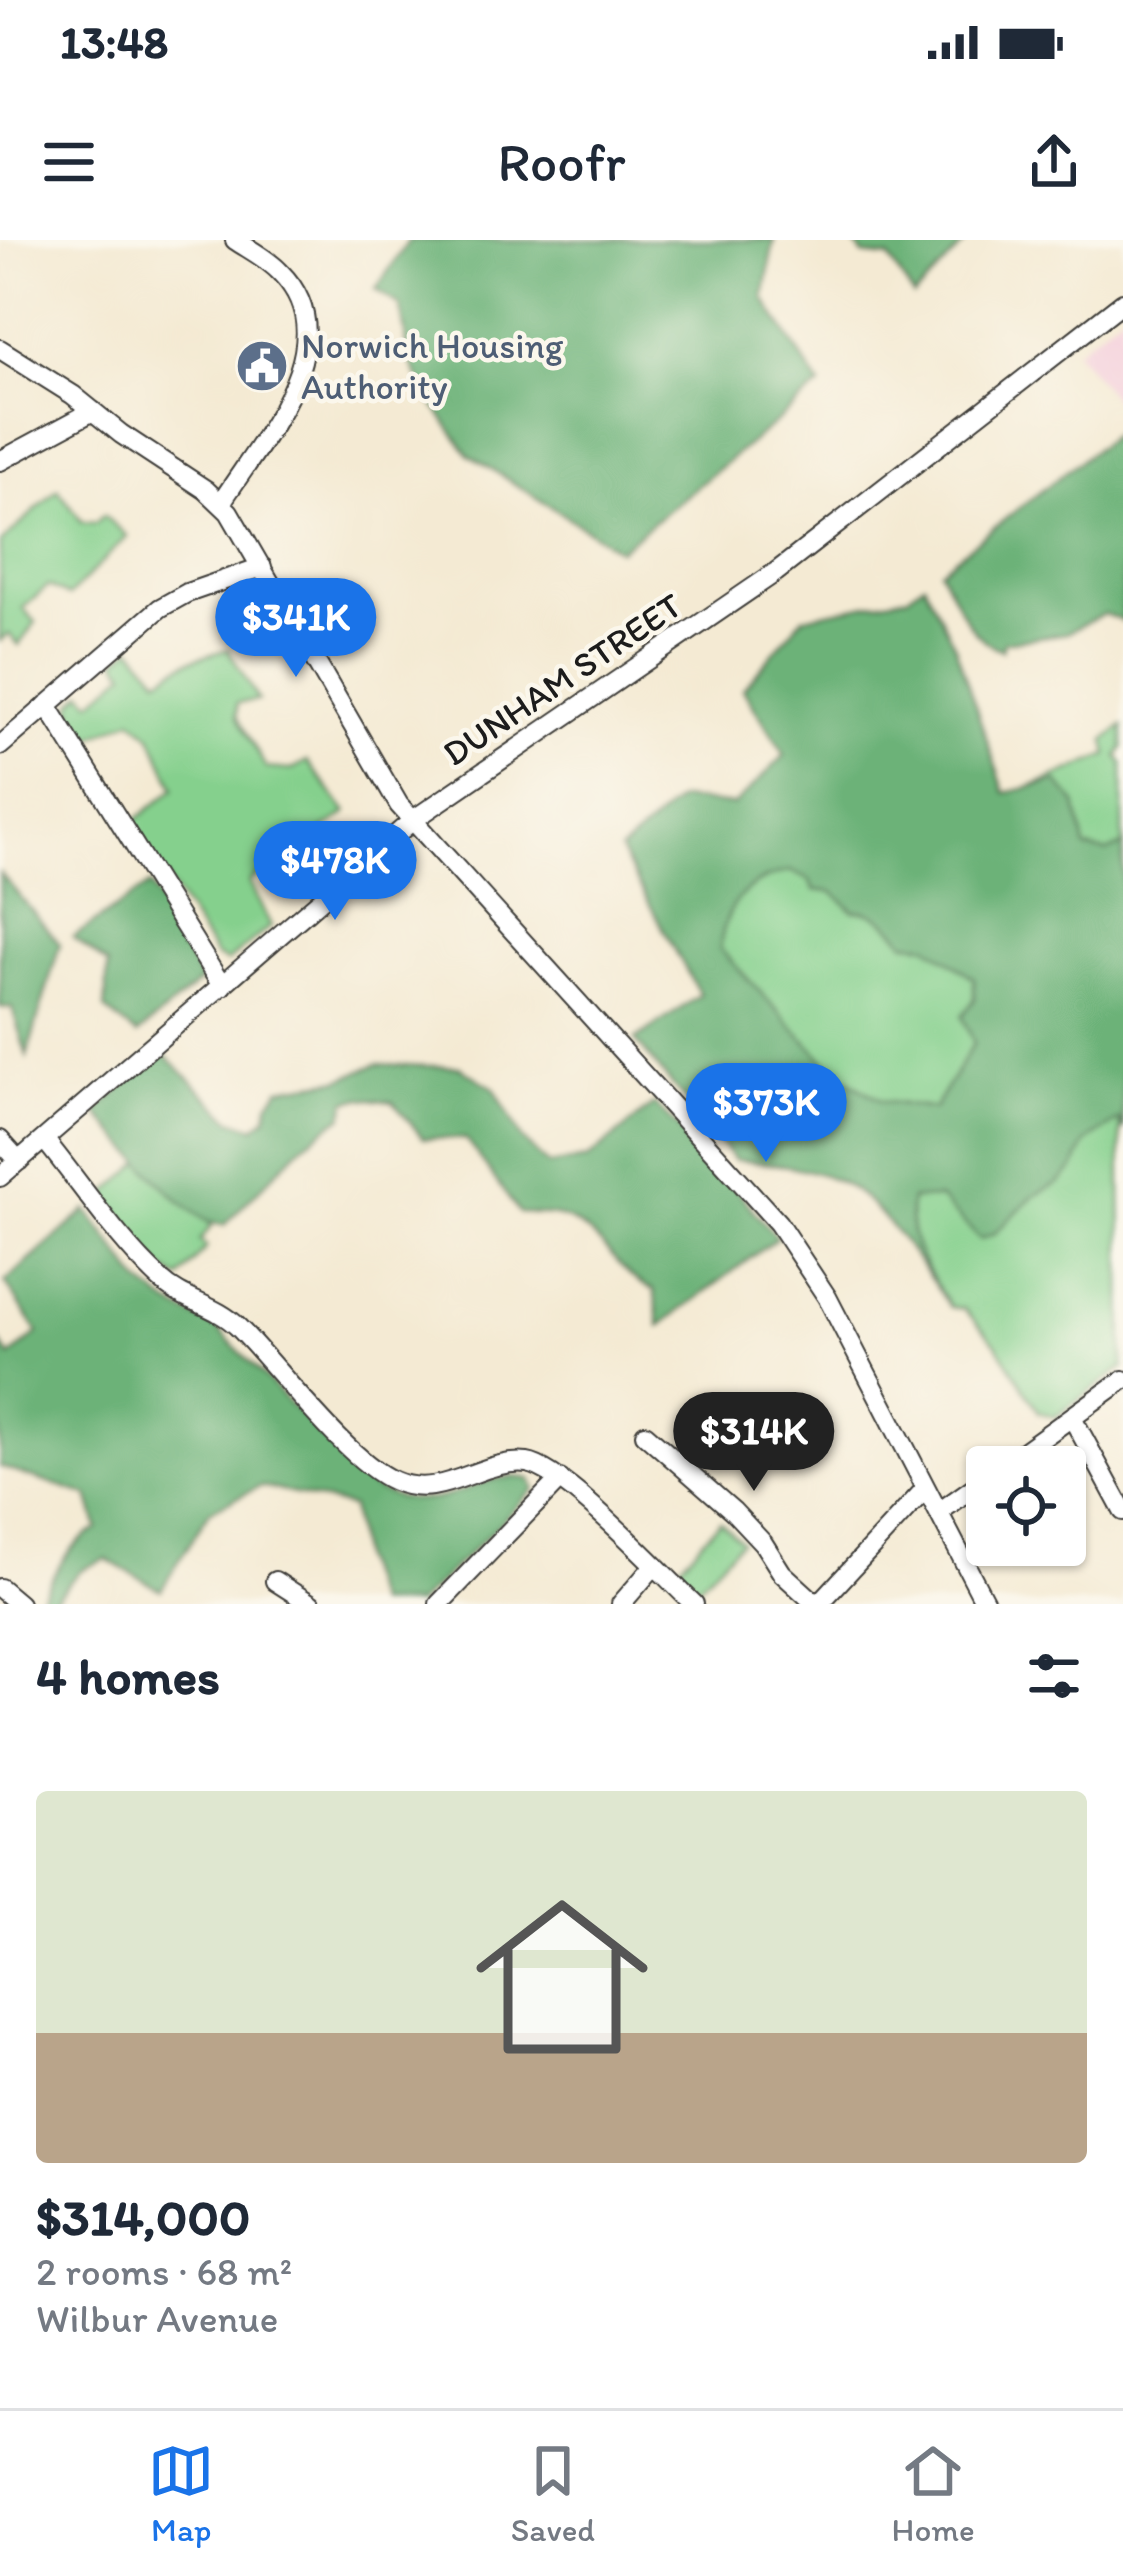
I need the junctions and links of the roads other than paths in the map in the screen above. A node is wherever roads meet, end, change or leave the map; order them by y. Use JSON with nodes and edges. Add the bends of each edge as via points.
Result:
{"nodes":[{"id":1,"x":235,"y":240,"type":"edge"},
{"id":2,"x":1123,"y":302,"type":"edge"},
{"id":3,"x":0,"y":350,"type":"edge"},
{"id":4,"x":93,"y":411,"type":"junction"},
{"id":5,"x":0,"y":461,"type":"edge"},
{"id":6,"x":221,"y":503,"type":"junction"},
{"id":7,"x":262,"y":567,"type":"junction"},
{"id":8,"x":47,"y":705,"type":"junction"},
{"id":9,"x":0,"y":746,"type":"edge"},
{"id":10,"x":413,"y":820,"type":"junction"},
{"id":11,"x":222,"y":986,"type":"junction"},
{"id":12,"x":44,"y":1138,"type":"junction"},
{"id":13,"x":0,"y":1140,"type":"edge"},
{"id":14,"x":19,"y":1161,"type":"junction"},
{"id":15,"x":0,"y":1177,"type":"edge"},
{"id":16,"x":1123,"y":1380,"type":"edge"},
{"id":17,"x":1072,"y":1417,"type":"junction"},
{"id":18,"x":645,"y":1434,"type":"dead end"},
{"id":19,"x":1031,"y":1446,"type":"edge"},
{"id":20,"x":560,"y":1480,"type":"junction"},
{"id":21,"x":926,"y":1488,"type":"junction"},
{"id":22,"x":966,"y":1493,"type":"edge"},
{"id":23,"x":1123,"y":1511,"type":"edge"},
{"id":24,"x":938,"y":1512,"type":"junction"},
{"id":25,"x":653,"y":1567,"type":"junction"},
{"id":26,"x":275,"y":1581,"type":"dead end"},
{"id":27,"x":0,"y":1588,"type":"edge"},
{"id":28,"x":19,"y":1604,"type":"edge"},
{"id":29,"x":311,"y":1604,"type":"edge"},
{"id":30,"x":439,"y":1604,"type":"edge"},
{"id":31,"x":621,"y":1604,"type":"edge"},
{"id":32,"x":694,"y":1604,"type":"edge"},
{"id":33,"x":818,"y":1604,"type":"edge"},
{"id":34,"x":986,"y":1604,"type":"edge"}],
"edges":[{"from":1,"to":6,"type":"street","via":[[293,289],[306,352],[295,387]]},
{"from":2,"to":10,"type":"street","name":"DUNHAM STREET","via":[[776,572]]},
{"from":3,"to":4,"type":"street"},
{"from":4,"to":5,"type":"street"},
{"from":4,"to":6,"type":"street"},
{"from":6,"to":7,"type":"street"},
{"from":7,"to":8,"type":"street","via":[[160,608]]},
{"from":7,"to":10,"type":"street"},
{"from":8,"to":9,"type":"street"},
{"from":8,"to":11,"type":"street"},
{"from":10,"to":11,"type":"street","name":"DUNHAM STREET"},
{"from":10,"to":21,"type":"street","via":[[770,1212],[826,1297]]},
{"from":11,"to":12,"type":"street","name":"DUNHAM STREET"},
{"from":12,"to":14,"type":"street","name":"DUNHAM STREET"},
{"from":12,"to":20,"type":"street","via":[[158,1278],[230,1319],[377,1472],[432,1487],[526,1463]]},
{"from":13,"to":14,"type":"street"},
{"from":14,"to":15,"type":"street","name":"DUNHAM STREET"},
{"from":16,"to":17,"type":"street"},
{"from":17,"to":19,"type":"street"},
{"from":17,"to":23,"type":"street"},
{"from":18,"to":33,"type":"street","via":[[733,1510]]},
{"from":20,"to":25,"type":"street"},
{"from":20,"to":30,"type":"street"},
{"from":21,"to":24,"type":"street"},
{"from":21,"to":33,"type":"street"},
{"from":22,"to":24,"type":"street"},
{"from":24,"to":34,"type":"street"},
{"from":25,"to":31,"type":"street"},
{"from":25,"to":32,"type":"street"},
{"from":26,"to":29,"type":"street"},
{"from":27,"to":28,"type":"street"}]}
